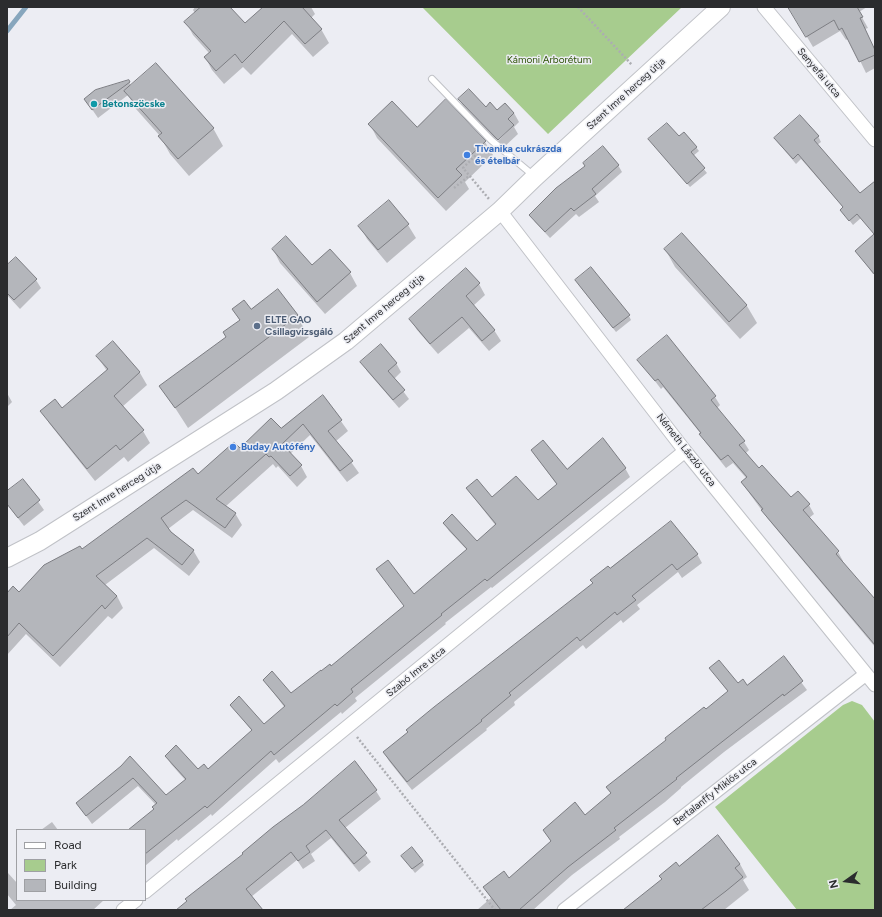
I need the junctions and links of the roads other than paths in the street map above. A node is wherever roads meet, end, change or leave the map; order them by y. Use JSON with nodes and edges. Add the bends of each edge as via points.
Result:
{"nodes":[{"id":1,"x":721,"y":7,"type":"edge"},
{"id":2,"x":764,"y":7,"type":"edge"},
{"id":3,"x":432,"y":79,"type":"dead end"},
{"id":4,"x":875,"y":140,"type":"edge"},
{"id":5,"x":535,"y":177,"type":"junction"},
{"id":6,"x":500,"y":211,"type":"junction"},
{"id":7,"x":686,"y":451,"type":"junction"},
{"id":8,"x":7,"y":558,"type":"edge"},
{"id":9,"x":866,"y":674,"type":"junction"},
{"id":10,"x":875,"y":685,"type":"edge"},
{"id":11,"x":146,"y":891,"type":"edge"},
{"id":12,"x":135,"y":901,"type":"edge"},
{"id":13,"x":123,"y":910,"type":"edge"},
{"id":14,"x":564,"y":910,"type":"edge"}],
"edges":[{"from":1,"to":5,"type":"main road","name":"Szent Imre herceg útja"},
{"from":2,"to":4,"type":"street","name":"Senyefai utca"},
{"from":3,"to":5,"type":"lane","via":[[491,140]]},
{"from":5,"to":6,"type":"main road","name":"Szent Imre herceg útja"},
{"from":6,"to":7,"type":"street","name":"Németh László utca"},
{"from":6,"to":8,"type":"main road","name":"Szent Imre herceg útja","via":[[375,317],[301,374],[40,541]]},
{"from":7,"to":9,"type":"street","name":"Németh László utca"},
{"from":7,"to":11,"type":"street","name":"Szabó Imre utca"},
{"from":9,"to":10,"type":"street","name":"Németh László utca"},
{"from":9,"to":14,"type":"street","name":"Bertalanffy Miklós utca"},
{"from":12,"to":13,"type":"street"}]}
